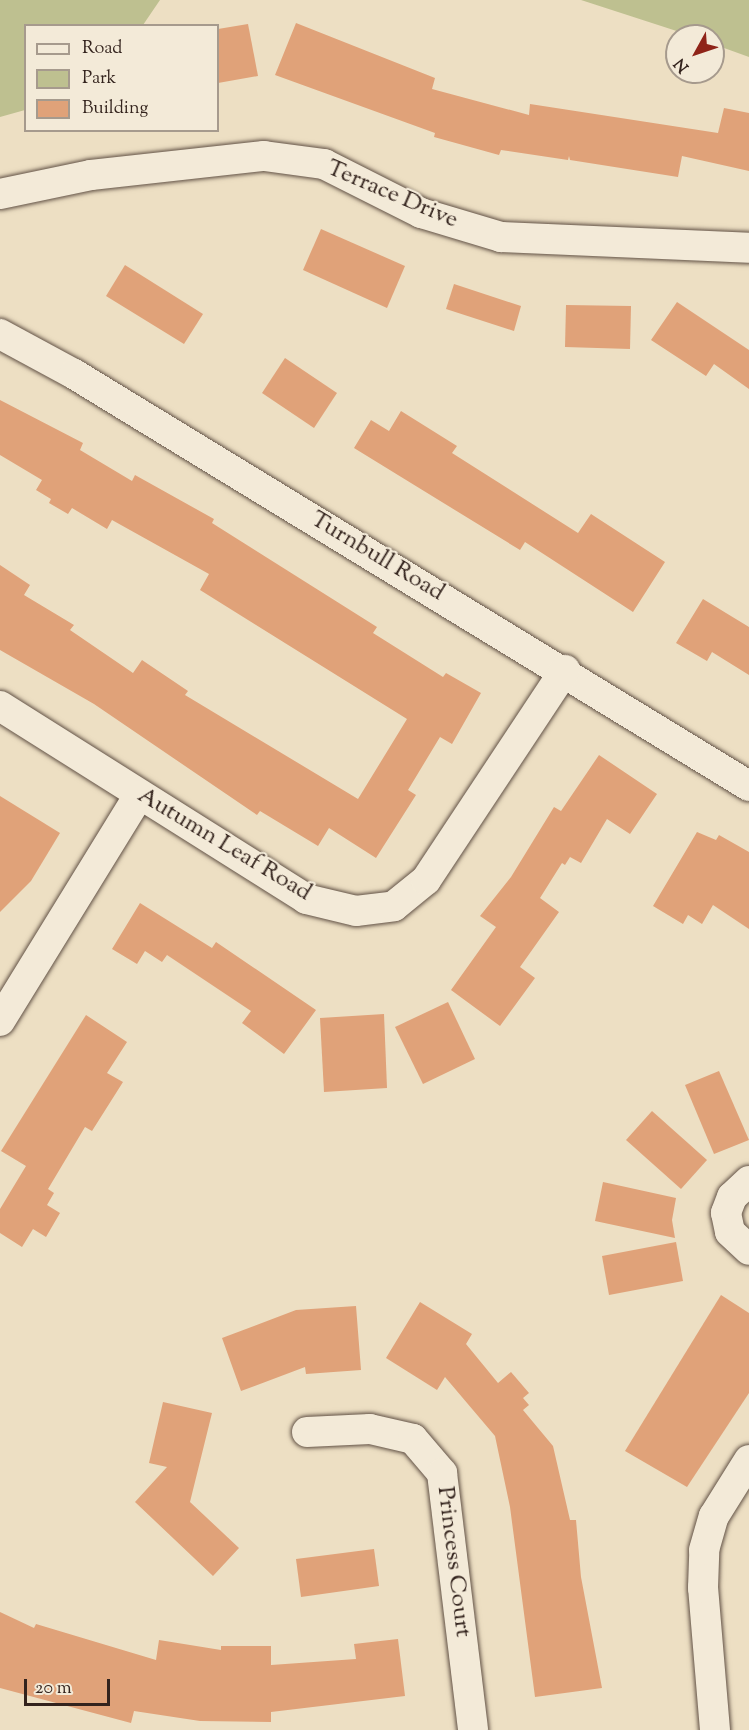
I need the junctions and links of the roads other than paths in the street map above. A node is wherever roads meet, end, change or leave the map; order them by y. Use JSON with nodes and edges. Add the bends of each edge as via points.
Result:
{"nodes":[{"id":1,"x":0,"y":194,"type":"edge"},
{"id":2,"x":749,"y":248,"type":"edge"},
{"id":3,"x":0,"y":334,"type":"edge"},
{"id":4,"x":565,"y":670,"type":"junction"},
{"id":5,"x":0,"y":706,"type":"edge"},
{"id":6,"x":749,"y":786,"type":"edge"},
{"id":7,"x":139,"y":795,"type":"junction"},
{"id":8,"x":0,"y":1021,"type":"edge"},
{"id":9,"x":749,"y":1181,"type":"edge"},
{"id":10,"x":749,"y":1250,"type":"edge"},
{"id":11,"x":307,"y":1432,"type":"dead end"},
{"id":12,"x":749,"y":1460,"type":"edge"},
{"id":13,"x":473,"y":1730,"type":"edge"},
{"id":14,"x":715,"y":1730,"type":"edge"}],
"edges":[{"from":1,"to":2,"type":"street","name":"Terrace Drive","via":[[91,175],[264,156],[324,164],[421,213],[501,237]]},
{"from":3,"to":4,"type":"street","name":"Turnbull Road","via":[[74,374]]},
{"from":4,"to":6,"type":"street","name":"Turnbull Road"},
{"from":4,"to":7,"type":"street","name":"Autumn Leaf Road","via":[[426,880],[394,906],[356,911],[306,899]]},
{"from":5,"to":7,"type":"street","name":"Autumn Leaf Road"},
{"from":7,"to":8,"type":"street"},
{"from":9,"to":10,"type":"street","via":[[732,1197],[726,1213],[730,1232]]},
{"from":11,"to":13,"type":"street","name":"Princess Court","via":[[370,1429],[413,1439],[442,1473]]},
{"from":12,"to":14,"type":"street","via":[[714,1516],[704,1550],[703,1588]]}]}
